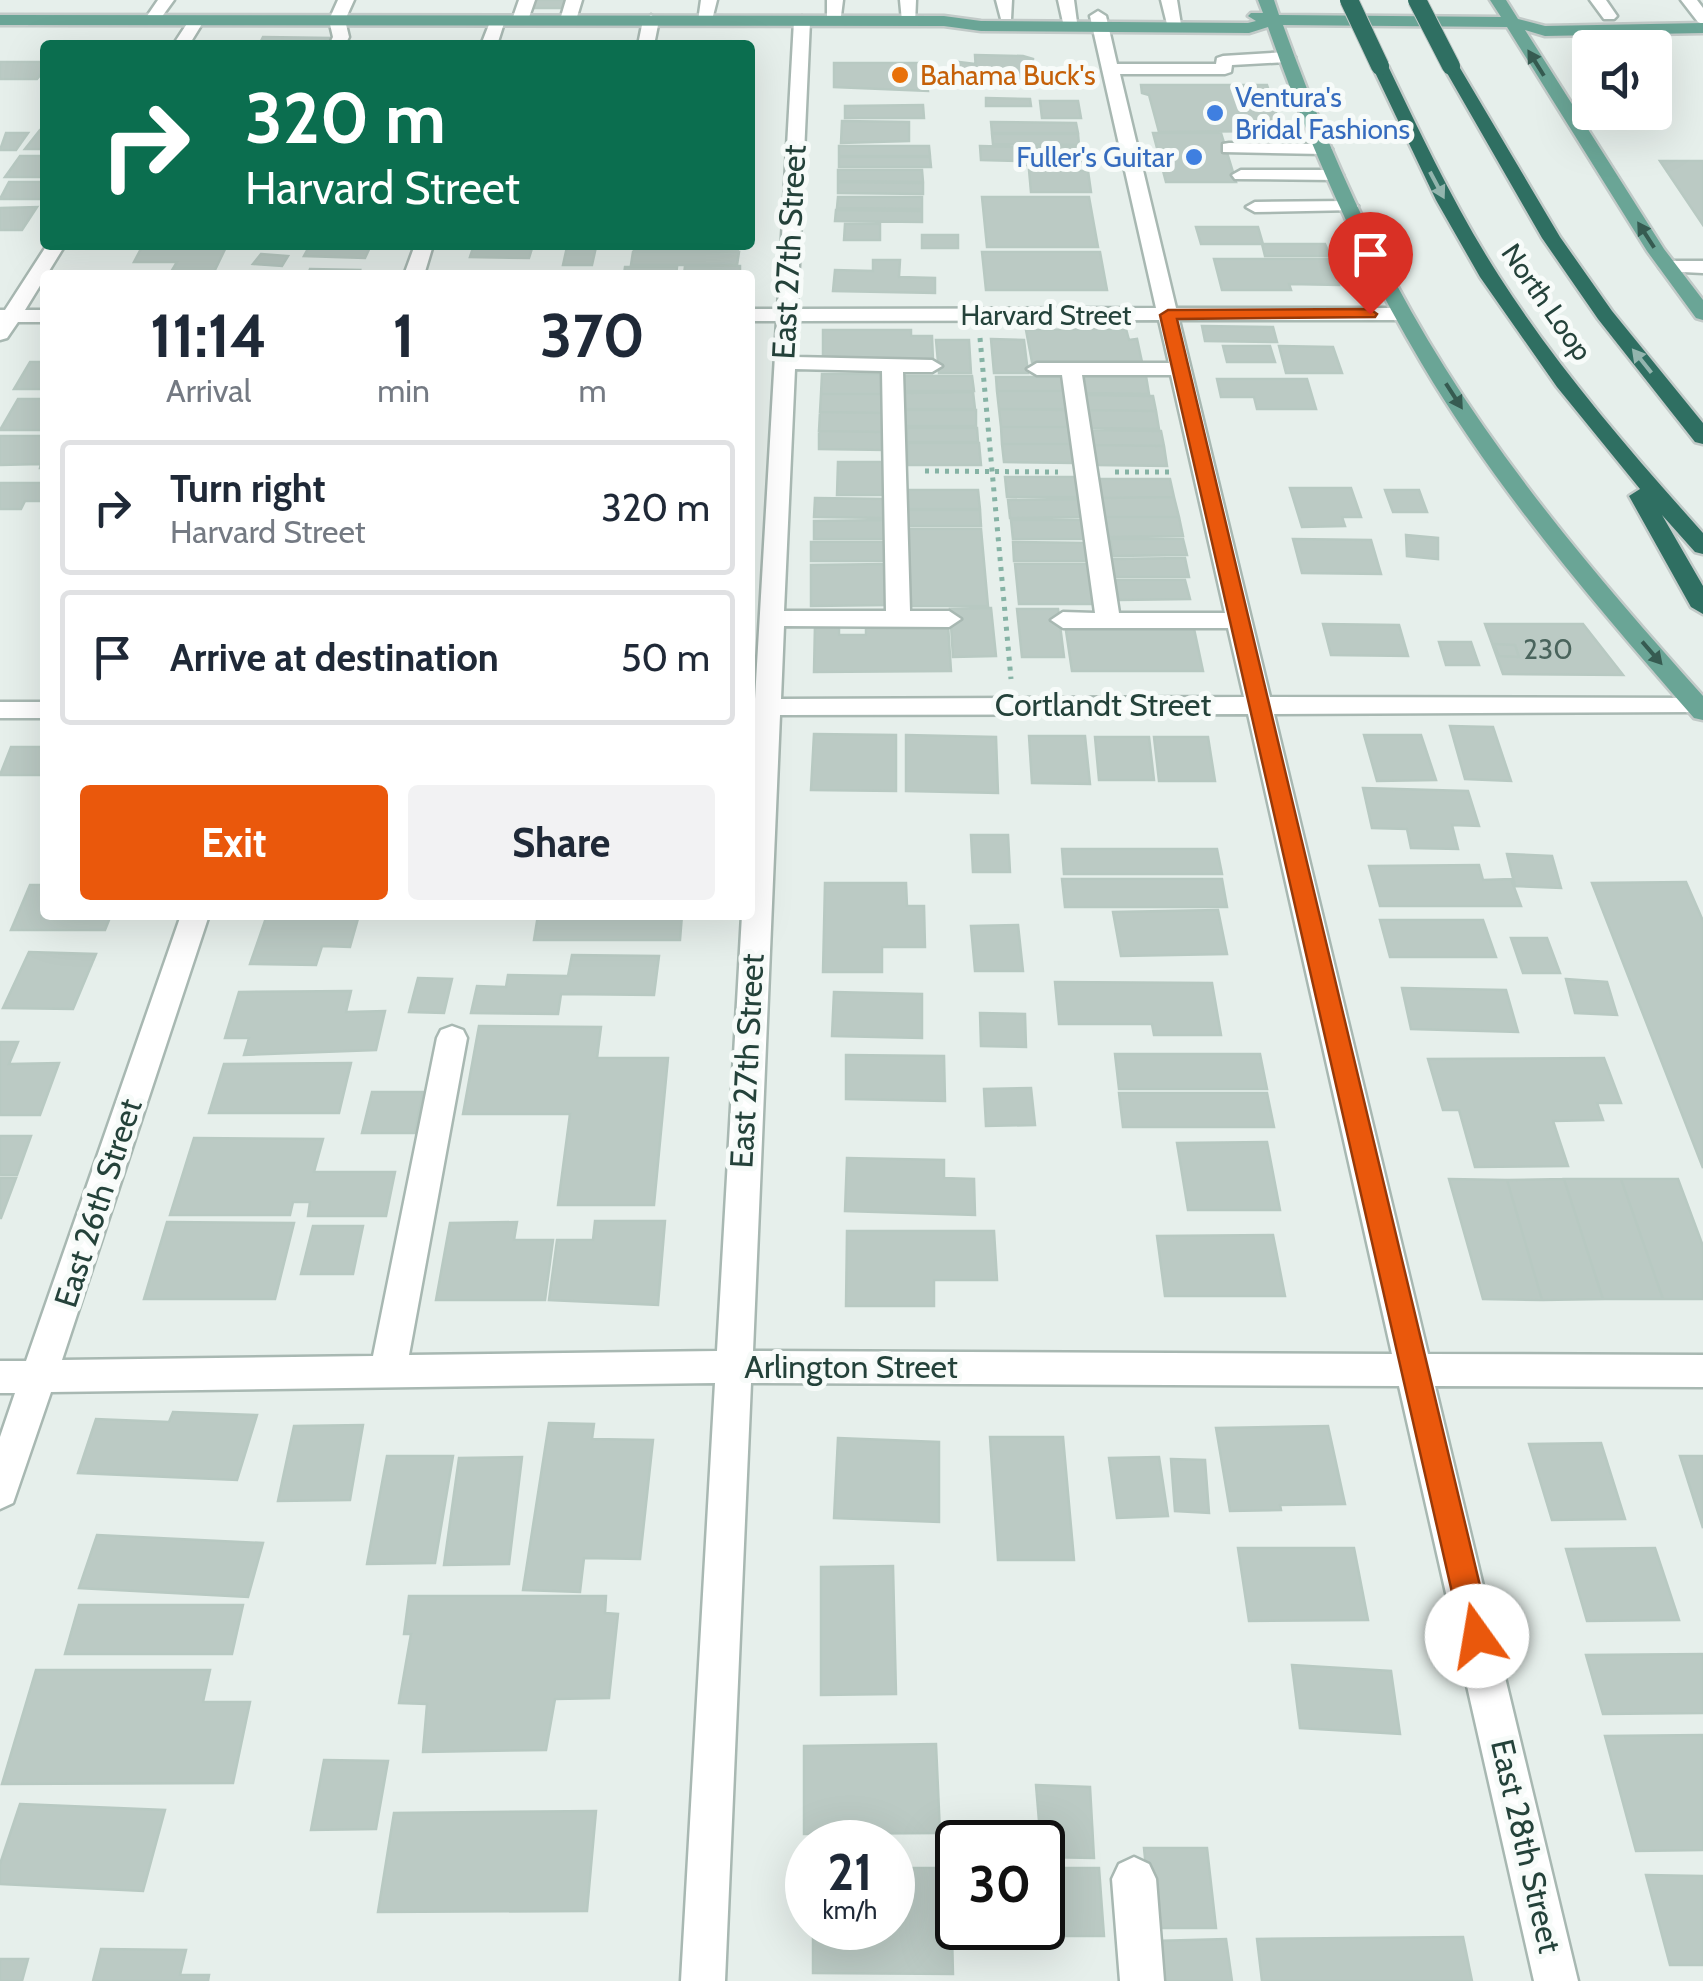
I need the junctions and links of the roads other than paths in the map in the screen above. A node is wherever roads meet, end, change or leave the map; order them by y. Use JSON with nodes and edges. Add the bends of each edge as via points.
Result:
{"nodes":[{"id":1,"x":166,"y":0,"type":"edge"},
{"id":2,"x":346,"y":0,"type":"edge"},
{"id":3,"x":527,"y":0,"type":"edge"},
{"id":4,"x":574,"y":0,"type":"edge"},
{"id":5,"x":709,"y":0,"type":"edge"},
{"id":6,"x":835,"y":0,"type":"edge"},
{"id":7,"x":908,"y":0,"type":"edge"},
{"id":8,"x":1266,"y":0,"type":"edge"},
{"id":9,"x":1349,"y":0,"type":"edge"},
{"id":10,"x":1418,"y":0,"type":"edge"},
{"id":11,"x":1498,"y":0,"type":"edge"},
{"id":12,"x":1598,"y":0,"type":"edge"},
{"id":13,"x":1688,"y":0,"type":"edge"},
{"id":14,"x":1005,"y":8,"type":"edge"},
{"id":15,"x":1173,"y":14,"type":"edge"},
{"id":16,"x":1609,"y":16,"type":"junction"},
{"id":17,"x":1082,"y":18,"type":"edge"},
{"id":18,"x":152,"y":19,"type":"junction"},
{"id":19,"x":0,"y":20,"type":"edge"},
{"id":20,"x":196,"y":20,"type":"junction"},
{"id":21,"x":336,"y":20,"type":"junction"},
{"id":22,"x":497,"y":20,"type":"junction"},
{"id":23,"x":520,"y":20,"type":"junction"},
{"id":24,"x":568,"y":20,"type":"junction"},
{"id":25,"x":651,"y":20,"type":"junction"},
{"id":26,"x":706,"y":20,"type":"junction"},
{"id":27,"x":1272,"y":20,"type":"junction"},
{"id":28,"x":1702,"y":20,"type":"edge"},
{"id":29,"x":802,"y":21,"type":"junction"},
{"id":30,"x":835,"y":21,"type":"junction"},
{"id":31,"x":910,"y":21,"type":"junction"},
{"id":32,"x":944,"y":21,"type":"junction"},
{"id":33,"x":1510,"y":22,"type":"junction"},
{"id":34,"x":1211,"y":28,"type":"junction"},
{"id":35,"x":184,"y":40,"type":"edge"},
{"id":36,"x":340,"y":40,"type":"edge"},
{"id":37,"x":491,"y":40,"type":"edge"},
{"id":38,"x":647,"y":40,"type":"edge"},
{"id":39,"x":1287,"y":57,"type":"junction"},
{"id":40,"x":1222,"y":61,"type":"junction"},
{"id":41,"x":1112,"y":69,"type":"junction"},
{"id":42,"x":1229,"y":148,"type":"dead end"},
{"id":43,"x":1323,"y":148,"type":"junction"},
{"id":44,"x":1241,"y":175,"type":"dead end"},
{"id":45,"x":1334,"y":175,"type":"junction"},
{"id":46,"x":1349,"y":206,"type":"junction"},
{"id":47,"x":1255,"y":207,"type":"dead end"},
{"id":48,"x":53,"y":250,"type":"edge"},
{"id":49,"x":1703,"y":266,"type":"edge"},
{"id":50,"x":1669,"y":267,"type":"junction"},
{"id":51,"x":1402,"y":314,"type":"junction"},
{"id":52,"x":1703,"y":314,"type":"edge"},
{"id":53,"x":784,"y":315,"type":"junction"},
{"id":54,"x":1168,"y":315,"type":"junction"},
{"id":55,"x":755,"y":316,"type":"edge"},
{"id":56,"x":40,"y":317,"type":"edge"},
{"id":57,"x":4,"y":322,"type":"edge"},
{"id":58,"x":782,"y":364,"type":"junction"},
{"id":59,"x":892,"y":365,"type":"junction"},
{"id":60,"x":932,"y":366,"type":"dead end"},
{"id":61,"x":1036,"y":368,"type":"dead end"},
{"id":62,"x":1071,"y":369,"type":"junction"},
{"id":63,"x":1180,"y":369,"type":"junction"},
{"id":64,"x":1703,"y":437,"type":"edge"},
{"id":65,"x":1608,"y":441,"type":"junction"},
{"id":66,"x":1703,"y":548,"type":"edge"},
{"id":67,"x":1703,"y":607,"type":"edge"},
{"id":68,"x":769,"y":618,"type":"junction"},
{"id":69,"x":898,"y":619,"type":"junction"},
{"id":70,"x":949,"y":619,"type":"dead end"},
{"id":71,"x":1063,"y":620,"type":"dead end"},
{"id":72,"x":1108,"y":620,"type":"junction"},
{"id":73,"x":1240,"y":621,"type":"junction"},
{"id":74,"x":1260,"y":704,"type":"junction"},
{"id":75,"x":757,"y":707,"type":"edge"},
{"id":76,"x":1699,"y":708,"type":"edge"},
{"id":77,"x":0,"y":710,"type":"edge"},
{"id":78,"x":40,"y":710,"type":"edge"},
{"id":79,"x":755,"y":760,"type":"edge"},
{"id":80,"x":193,"y":920,"type":"edge"},
{"id":81,"x":749,"y":920,"type":"edge"},
{"id":82,"x":452,"y":1038,"type":"dead end"},
{"id":83,"x":732,"y":1367,"type":"junction"},
{"id":84,"x":1414,"y":1370,"type":"junction"},
{"id":85,"x":388,"y":1371,"type":"junction"},
{"id":86,"x":1703,"y":1371,"type":"edge"},
{"id":87,"x":0,"y":1377,"type":"edge"},
{"id":88,"x":40,"y":1377,"type":"junction"},
{"id":89,"x":0,"y":1491,"type":"edge"},
{"id":90,"x":1134,"y":1879,"type":"dead end"},
{"id":91,"x":703,"y":1981,"type":"edge"},
{"id":92,"x":1142,"y":1981,"type":"edge"},
{"id":93,"x":1556,"y":1981,"type":"edge"}],
"edges":[{"from":1,"to":18,"type":"street"},
{"from":2,"to":21,"type":"street"},
{"from":3,"to":23,"type":"street"},
{"from":4,"to":24,"type":"street"},
{"from":5,"to":26,"type":"street"},
{"from":6,"to":30,"type":"street"},
{"from":7,"to":31,"type":"street"},
{"from":8,"to":27,"type":"main road"},
{"from":9,"to":65,"type":"highway","name":"North Loop","one_way":true,"bridge":true,"via":[[1434,182],[1490,278]]},
{"from":64,"to":10,"type":"highway","name":"North Loop","one_way":true,"bridge":true,"via":[[1551,238]]},
{"from":11,"to":33,"type":"main road"},
{"from":12,"to":16,"type":"street"},
{"from":13,"to":28,"type":"street"},
{"from":14,"to":17,"type":"main road"},
{"from":14,"to":32,"type":"main road"},
{"from":15,"to":17,"type":"main road"},
{"from":15,"to":27,"type":"main road"},
{"from":15,"to":34,"type":"main road"},
{"from":16,"to":28,"type":"main road"},
{"from":16,"to":33,"type":"main road","via":[[1534,15]]},
{"from":17,"to":32,"type":"main road","via":[[981,26]]},
{"from":17,"to":41,"type":"street","name":"East 28th Street"},
{"from":18,"to":19,"type":"main road"},
{"from":18,"to":20,"type":"main road"},
{"from":20,"to":21,"type":"main road"},
{"from":20,"to":35,"type":"street"},
{"from":21,"to":22,"type":"main road"},
{"from":21,"to":36,"type":"street"},
{"from":22,"to":23,"type":"main road"},
{"from":22,"to":37,"type":"street"},
{"from":23,"to":24,"type":"main road"},
{"from":24,"to":25,"type":"main road"},
{"from":25,"to":26,"type":"main road"},
{"from":25,"to":38,"type":"street"},
{"from":26,"to":29,"type":"main road"},
{"from":27,"to":33,"type":"main road"},
{"from":27,"to":34,"type":"main road"},
{"from":27,"to":39,"type":"main road"},
{"from":28,"to":33,"type":"main road","via":[[1545,31]]},
{"from":29,"to":30,"type":"main road"},
{"from":29,"to":53,"type":"street","name":"East 27th Street"},
{"from":30,"to":31,"type":"main road"},
{"from":31,"to":32,"type":"main road"},
{"from":50,"to":33,"type":"main road","one_way":true},
{"from":34,"to":40,"type":"street"},
{"from":39,"to":40,"type":"street"},
{"from":39,"to":43,"type":"main road"},
{"from":40,"to":41,"type":"street","via":[[1225,68]]},
{"from":41,"to":54,"type":"street","name":"East 28th Street"},
{"from":42,"to":43,"type":"street"},
{"from":43,"to":45,"type":"main road"},
{"from":44,"to":45,"type":"street"},
{"from":45,"to":46,"type":"main road"},
{"from":46,"to":47,"type":"street"},
{"from":46,"to":51,"type":"main road"},
{"from":48,"to":57,"type":"street"},
{"from":49,"to":50,"type":"street"},
{"from":50,"to":52,"type":"main road"},
{"from":51,"to":54,"type":"street","name":"Harvard Street"},
{"from":51,"to":76,"type":"main road","one_way":true,"via":[[1529,504]]},
{"from":53,"to":54,"type":"street","name":"Harvard Street"},
{"from":53,"to":55,"type":"street","name":"Harvard Street"},
{"from":53,"to":58,"type":"street","name":"East 27th Street"},
{"from":54,"to":63,"type":"street","name":"East 28th Street"},
{"from":56,"to":57,"type":"street"},
{"from":58,"to":59,"type":"street"},
{"from":58,"to":68,"type":"street","name":"East 27th Street"},
{"from":59,"to":60,"type":"street"},
{"from":59,"to":69,"type":"street"},
{"from":61,"to":62,"type":"street"},
{"from":62,"to":63,"type":"street"},
{"from":62,"to":72,"type":"street"},
{"from":63,"to":73,"type":"street","name":"East 28th Street"},
{"from":65,"to":66,"type":"highway","name":"North Loop"},
{"from":65,"to":67,"type":"highway"},
{"from":68,"to":69,"type":"street"},
{"from":68,"to":75,"type":"street","name":"East 27th Street"},
{"from":69,"to":70,"type":"street"},
{"from":71,"to":72,"type":"street"},
{"from":72,"to":73,"type":"street"},
{"from":73,"to":74,"type":"street","name":"East 28th Street"},
{"from":74,"to":75,"type":"street","name":"Cortlandt Street"},
{"from":74,"to":76,"type":"street","name":"Cortlandt Street"},
{"from":74,"to":84,"type":"street","name":"East 28th Street"},
{"from":75,"to":79,"type":"street","name":"East 27th Street"},
{"from":77,"to":78,"type":"street"},
{"from":80,"to":88,"type":"street","name":"East 26th Street"},
{"from":81,"to":83,"type":"street","name":"East 27th Street"},
{"from":82,"to":85,"type":"street"},
{"from":83,"to":84,"type":"street","name":"Arlington Street"},
{"from":83,"to":85,"type":"street","name":"Arlington Street"},
{"from":83,"to":91,"type":"street","name":"East 27th Street"},
{"from":84,"to":86,"type":"street","name":"Arlington Street"},
{"from":84,"to":93,"type":"street","name":"East 28th Street"},
{"from":85,"to":88,"type":"street","name":"Arlington Street"},
{"from":87,"to":88,"type":"street","name":"Arlington Street"},
{"from":88,"to":89,"type":"street","name":"East 26th Street"},
{"from":90,"to":92,"type":"street"}]}
